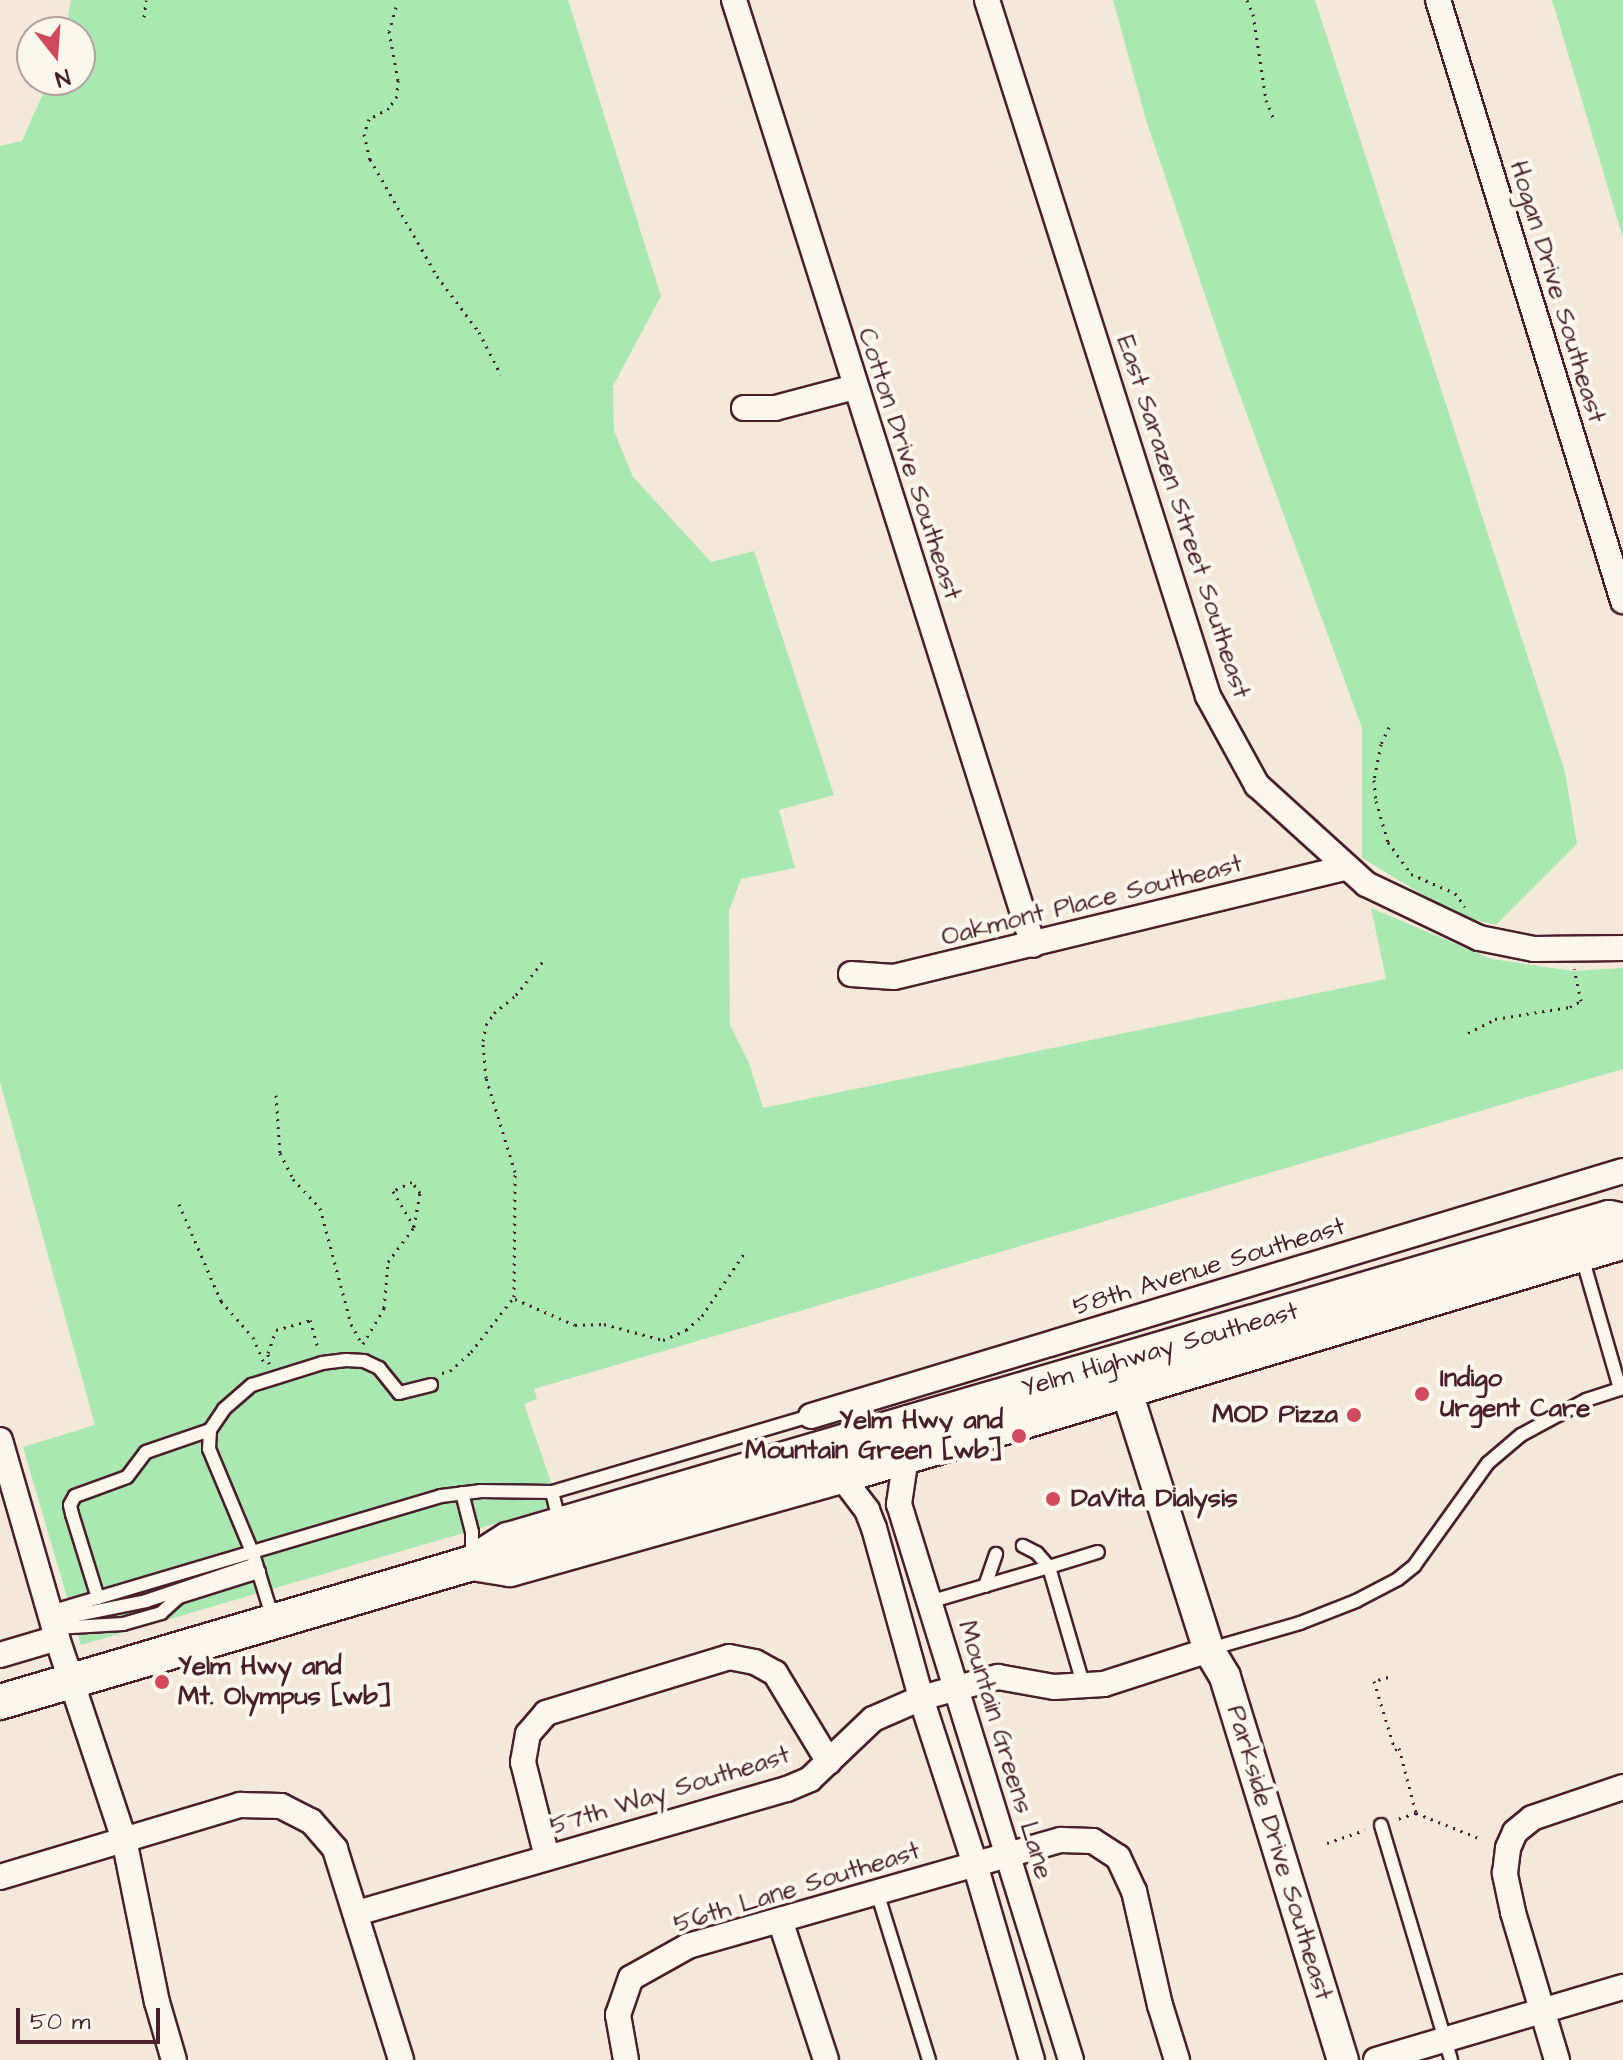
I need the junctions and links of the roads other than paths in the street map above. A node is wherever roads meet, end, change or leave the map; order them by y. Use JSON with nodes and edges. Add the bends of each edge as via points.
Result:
{"nodes":[{"id":1,"x":734,"y":0,"type":"edge"},
{"id":2,"x":987,"y":0,"type":"edge"},
{"id":3,"x":1438,"y":0,"type":"edge"},
{"id":4,"x":855,"y":387,"type":"junction"},
{"id":5,"x":744,"y":408,"type":"dead end"},
{"id":6,"x":1623,"y":601,"type":"edge"},
{"id":7,"x":1345,"y":868,"type":"junction"},
{"id":8,"x":1033,"y":945,"type":"junction"},
{"id":9,"x":1623,"y":948,"type":"edge"},
{"id":10,"x":851,"y":974,"type":"dead end"},
{"id":11,"x":1623,"y":1171,"type":"edge"},
{"id":12,"x":1623,"y":1221,"type":"edge"},
{"id":13,"x":1623,"y":1233,"type":"edge"},
{"id":14,"x":1581,"y":1254,"type":"junction"},
{"id":15,"x":1123,"y":1378,"type":"junction"},
{"id":16,"x":432,"y":1381,"type":"road end"},
{"id":17,"x":1622,"y":1388,"type":"edge"},
{"id":18,"x":811,"y":1416,"type":"joint"},
{"id":19,"x":210,"y":1430,"type":"junction"},
{"id":20,"x":0,"y":1440,"type":"edge"},
{"id":21,"x":906,"y":1457,"type":"junction"},
{"id":22,"x":841,"y":1476,"type":"junction"},
{"id":23,"x":552,"y":1492,"type":"junction"},
{"id":24,"x":462,"y":1493,"type":"junction"},
{"id":25,"x":556,"y":1508,"type":"dead end"},
{"id":26,"x":1023,"y":1546,"type":"dead end"},
{"id":27,"x":1098,"y":1552,"type":"dead end"},
{"id":28,"x":996,"y":1554,"type":"dead end"},
{"id":29,"x":256,"y":1563,"type":"junction"},
{"id":30,"x":472,"y":1563,"type":"junction"},
{"id":31,"x":1049,"y":1567,"type":"junction"},
{"id":32,"x":985,"y":1586,"type":"junction"},
{"id":33,"x":98,"y":1598,"type":"junction"},
{"id":34,"x":929,"y":1602,"type":"junction"},
{"id":35,"x":274,"y":1622,"type":"junction"},
{"id":36,"x":54,"y":1624,"type":"junction"},
{"id":37,"x":1209,"y":1650,"type":"junction"},
{"id":38,"x":0,"y":1655,"type":"edge"},
{"id":39,"x":74,"y":1680,"type":"junction"},
{"id":40,"x":1084,"y":1687,"type":"junction"},
{"id":41,"x":955,"y":1688,"type":"junction"},
{"id":42,"x":921,"y":1698,"type":"junction"},
{"id":43,"x":0,"y":1702,"type":"edge"},
{"id":44,"x":829,"y":1762,"type":"junction"},
{"id":45,"x":1623,"y":1787,"type":"edge"},
{"id":46,"x":1381,"y":1825,"type":"road end"},
{"id":47,"x":124,"y":1839,"type":"junction"},
{"id":48,"x":1009,"y":1855,"type":"junction"},
{"id":49,"x":547,"y":1857,"type":"junction"},
{"id":50,"x":975,"y":1864,"type":"junction"},
{"id":51,"x":0,"y":1877,"type":"edge"},
{"id":52,"x":877,"y":1892,"type":"junction"},
{"id":53,"x":357,"y":1913,"type":"junction"},
{"id":54,"x":780,"y":1920,"type":"junction"},
{"id":55,"x":1623,"y":1987,"type":"edge"},
{"id":56,"x":1543,"y":2010,"type":"junction"},
{"id":57,"x":1448,"y":2050,"type":"edge"},
{"id":58,"x":174,"y":2060,"type":"edge"},
{"id":59,"x":401,"y":2060,"type":"edge"},
{"id":60,"x":626,"y":2060,"type":"edge"},
{"id":61,"x":826,"y":2060,"type":"edge"},
{"id":62,"x":929,"y":2060,"type":"edge"},
{"id":63,"x":1032,"y":2060,"type":"edge"},
{"id":64,"x":1071,"y":2060,"type":"edge"},
{"id":65,"x":1177,"y":2060,"type":"edge"},
{"id":66,"x":1323,"y":2060,"type":"edge"},
{"id":67,"x":1343,"y":2060,"type":"edge"},
{"id":68,"x":1376,"y":2060,"type":"edge"},
{"id":69,"x":1557,"y":2060,"type":"edge"}],
"edges":[{"from":1,"to":4,"type":"street","name":"Cotton Drive Southeast"},
{"from":2,"to":7,"type":"street","name":"East Sarazen Street Southeast","via":[[1208,696],[1257,785]]},
{"from":3,"to":6,"type":"street","name":"Hogan Drive Southeast"},
{"from":4,"to":5,"type":"street","via":[[775,408]]},
{"from":4,"to":8,"type":"street","name":"Cotton Drive Southeast"},
{"from":7,"to":8,"type":"street","name":"Oakmont Place Southeast"},
{"from":7,"to":9,"type":"street","name":"East Sarazen Street Southeast","via":[[1366,884],[1479,938],[1534,949]]},
{"from":8,"to":10,"type":"street","name":"Oakmont Place Southeast","via":[[894,977]]},
{"from":11,"to":18,"type":"street","name":"58th Avenue Southeast"},
{"from":12,"to":15,"type":"main road","name":"Yelm Highway Southeast","via":[[1609,1218]]},
{"from":13,"to":14,"type":"main road","name":"Yelm Highway Southeast","via":[[1615,1244]]},
{"from":14,"to":15,"type":"main road","name":"Yelm Highway Southeast"},
{"from":14,"to":17,"type":"lane"},
{"from":15,"to":21,"type":"main road","name":"Yelm Highway Southeast"},
{"from":15,"to":30,"type":"main road","name":"Yelm Highway Southeast","via":[[508,1540]]},
{"from":15,"to":37,"type":"street","name":"Parkside Drive Southeast"},
{"from":16,"to":19,"type":"lane","via":[[399,1393],[379,1368],[364,1361],[322,1363],[240,1392]]},
{"from":17,"to":37,"type":"lane","via":[[1586,1400],[1521,1435],[1488,1463],[1414,1566],[1398,1579],[1300,1623]]},
{"from":18,"to":23,"type":"lane"},
{"from":19,"to":29,"type":"lane","via":[[209,1449]]},
{"from":19,"to":33,"type":"lane","via":[[146,1452],[127,1477],[75,1496],[72,1514]]},
{"from":20,"to":36,"type":"street"},
{"from":21,"to":22,"type":"main road","name":"Yelm Highway Southeast"},
{"from":21,"to":34,"type":"street","name":"Mountain Greens Lane","via":[[899,1504]]},
{"from":22,"to":30,"type":"main road","name":"Yelm Highway Southeast","via":[[510,1569]]},
{"from":22,"to":42,"type":"street","via":[[874,1528]]},
{"from":23,"to":24,"type":"lane"},
{"from":23,"to":25,"type":"lane"},
{"from":24,"to":29,"type":"lane"},
{"from":24,"to":30,"type":"lane","via":[[472,1532]]},
{"from":26,"to":31,"type":"lane"},
{"from":27,"to":31,"type":"lane"},
{"from":28,"to":32,"type":"lane"},
{"from":29,"to":33,"type":"lane"},
{"from":29,"to":35,"type":"lane"},
{"from":29,"to":36,"type":"lane","via":[[179,1597],[161,1613],[123,1624]]},
{"from":30,"to":35,"type":"main road","name":"Yelm Highway Southeast"},
{"from":31,"to":32,"type":"lane"},
{"from":31,"to":40,"type":"lane"},
{"from":32,"to":34,"type":"lane"},
{"from":33,"to":36,"type":"lane"},
{"from":34,"to":41,"type":"street","name":"Mountain Greens Lane"},
{"from":35,"to":39,"type":"main road","name":"Yelm Highway Southeast"},
{"from":36,"to":38,"type":"street"},
{"from":36,"to":39,"type":"street"},
{"from":37,"to":40,"type":"street","name":"57th Way Southeast"},
{"from":37,"to":66,"type":"street","name":"Parkside Drive Southeast","via":[[1206,1685]]},
{"from":37,"to":67,"type":"street","name":"Parkside Drive Southeast","via":[[1225,1677]]},
{"from":39,"to":43,"type":"main road","name":"Yelm Highway Southeast"},
{"from":39,"to":47,"type":"street"},
{"from":40,"to":41,"type":"street","name":"57th Way Southeast","via":[[998,1677]]},
{"from":41,"to":42,"type":"street","name":"57th Way Southeast"},
{"from":41,"to":48,"type":"street","name":"Mountain Greens Lane"},
{"from":42,"to":44,"type":"street","name":"57th Way Southeast","via":[[873,1719]]},
{"from":42,"to":50,"type":"street"},
{"from":44,"to":49,"type":"street","name":"57th Way Southeast","via":[[810,1779],[787,1789]]},
{"from":44,"to":49,"type":"street","via":[[775,1673],[729,1657],[546,1713],[528,1734],[523,1762]]},
{"from":45,"to":56,"type":"street","via":[[1532,1818],[1515,1832],[1508,1848],[1508,1887]]},
{"from":46,"to":57,"type":"lane"},
{"from":47,"to":51,"type":"street"},
{"from":47,"to":53,"type":"street","via":[[240,1805],[281,1806],[311,1821],[335,1849]]},
{"from":47,"to":58,"type":"street"},
{"from":48,"to":50,"type":"street","name":"56th Lane Southeast"},
{"from":48,"to":64,"type":"street","name":"Mountain Greens Lane"},
{"from":48,"to":65,"type":"street","name":"56th Lane Southeast","via":[[1061,1840],[1093,1841],[1118,1857],[1134,1891]]},
{"from":49,"to":53,"type":"street","name":"57th Way Southeast"},
{"from":50,"to":52,"type":"street","name":"56th Lane Southeast"},
{"from":50,"to":63,"type":"street"},
{"from":52,"to":54,"type":"street","name":"56th Lane Southeast"},
{"from":52,"to":62,"type":"lane"},
{"from":53,"to":59,"type":"street"},
{"from":54,"to":60,"type":"street","name":"56th Lane Southeast","via":[[688,1946],[631,1978],[618,2015]]},
{"from":54,"to":61,"type":"street"},
{"from":55,"to":56,"type":"street"},
{"from":56,"to":57,"type":"street"},
{"from":56,"to":69,"type":"street"},
{"from":57,"to":68,"type":"street"}]}
